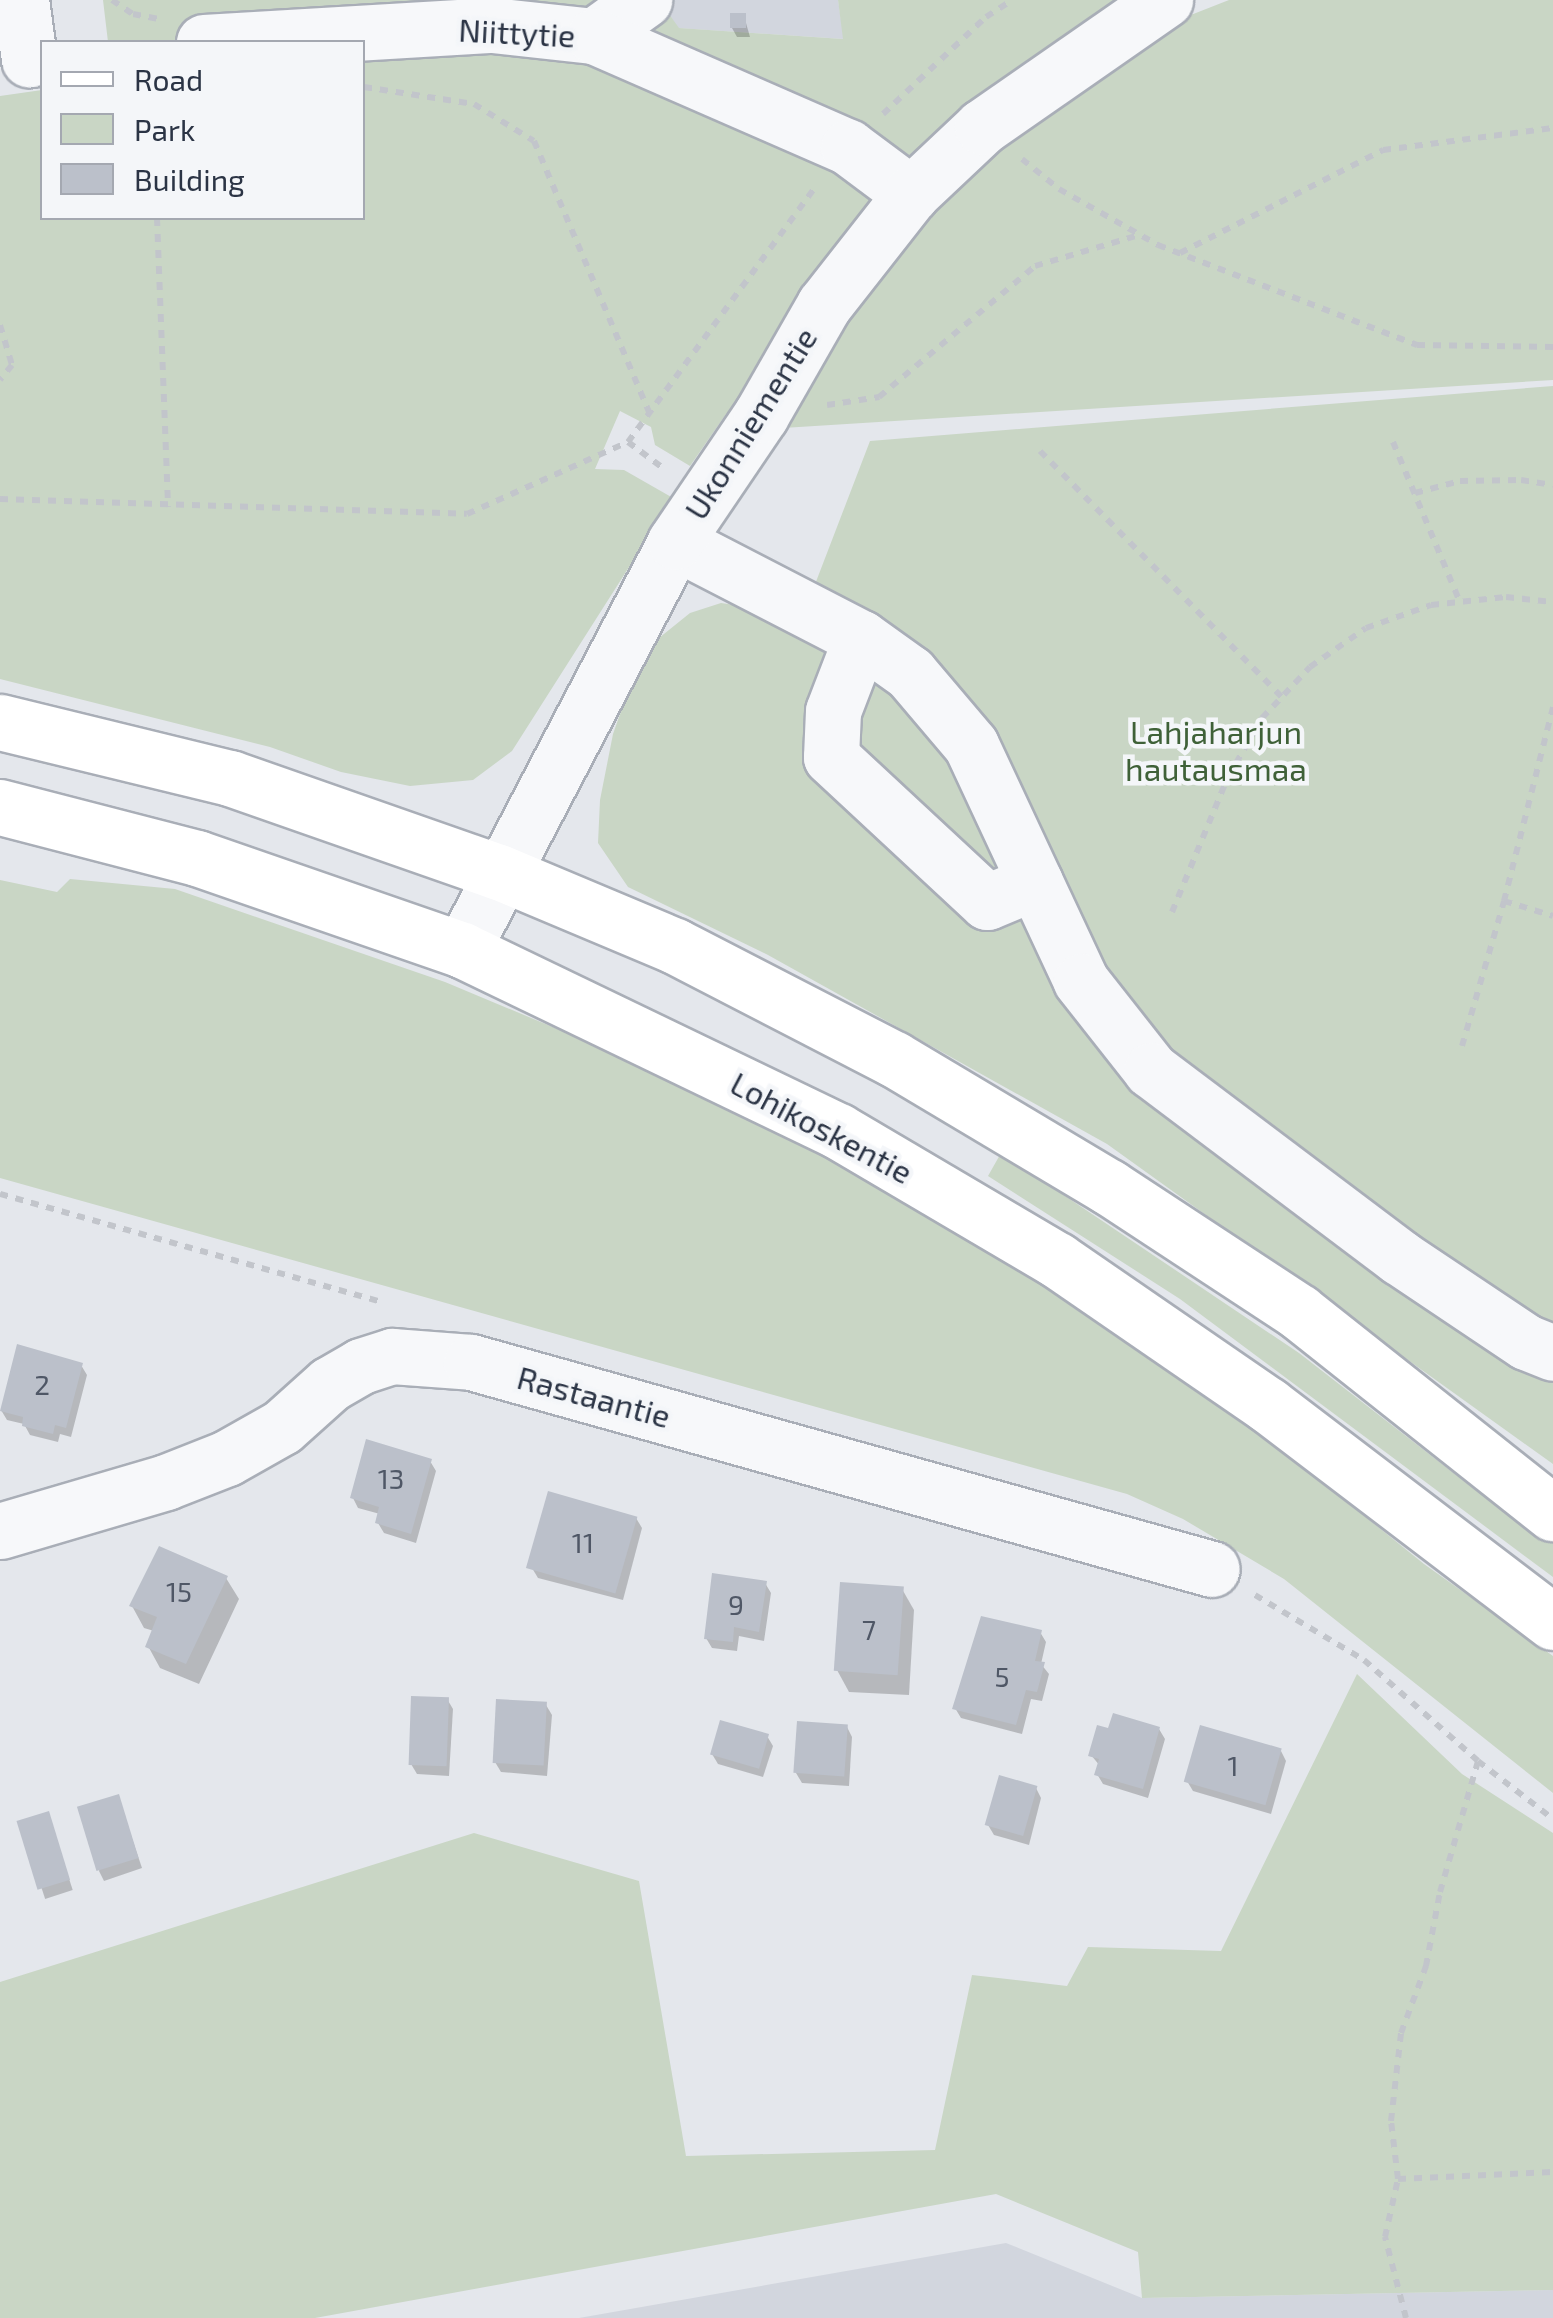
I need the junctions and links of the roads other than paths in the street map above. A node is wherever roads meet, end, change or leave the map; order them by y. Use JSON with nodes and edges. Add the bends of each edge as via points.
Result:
{"nodes":[{"id":1,"x":21,"y":0,"type":"edge"},
{"id":2,"x":644,"y":0,"type":"edge"},
{"id":3,"x":1165,"y":0,"type":"edge"},
{"id":4,"x":182,"y":36,"type":"edge"},
{"id":5,"x":594,"y":36,"type":"junction"},
{"id":6,"x":24,"y":61,"type":"edge"},
{"id":7,"x":911,"y":194,"type":"junction"},
{"id":8,"x":675,"y":542,"type":"junction"},
{"id":9,"x":861,"y":638,"type":"junction"},
{"id":10,"x":0,"y":722,"type":"edge"},
{"id":11,"x":0,"y":807,"type":"edge"},
{"id":12,"x":499,"y":872,"type":"junction"},
{"id":13,"x":1034,"y":882,"type":"junction"},
{"id":14,"x":462,"y":950,"type":"junction"},
{"id":15,"x":1553,"y":1353,"type":"edge"},
{"id":16,"x":1553,"y":1514,"type":"edge"},
{"id":17,"x":0,"y":1531,"type":"edge"},
{"id":18,"x":1212,"y":1569,"type":"dead end"},
{"id":19,"x":1553,"y":1622,"type":"edge"}],
"edges":[{"from":1,"to":6,"type":"street"},
{"from":2,"to":5,"type":"street"},
{"from":3,"to":7,"type":"street","name":"Ukonniementie","via":[[982,127]]},
{"from":4,"to":5,"type":"street","name":"Niittytie","via":[[492,25]]},
{"from":5,"to":7,"type":"street","name":"Niittytie","via":[[848,147]]},
{"from":7,"to":8,"type":"street","name":"Ukonniementie","via":[[824,304],[761,415]]},
{"from":8,"to":9,"type":"street"},
{"from":8,"to":12,"type":"street","name":"Ukonniementie"},
{"from":9,"to":13,"type":"street","via":[[910,673],[971,745]]},
{"from":9,"to":13,"type":"street","via":[[834,711],[830,757],[987,902]]},
{"from":10,"to":12,"type":"main road","via":[[230,778]]},
{"from":11,"to":14,"type":"main road","name":"Lohikoskentie","via":[[196,858]]},
{"from":12,"to":14,"type":"street","name":"Ukonniementie"},
{"from":12,"to":16,"type":"main road","via":[[675,946],[860,1042],[1109,1187],[1299,1312]]},
{"from":13,"to":15,"type":"street","via":[[1082,981],[1151,1070],[1399,1257]]},
{"from":14,"to":19,"type":"main road","name":"Lohikoskentie","via":[[838,1132],[1057,1260],[1268,1404]]},
{"from":17,"to":18,"type":"street","name":"Rastaantie","via":[[166,1482],[258,1444],[330,1384],[392,1356],[471,1362]]}]}
